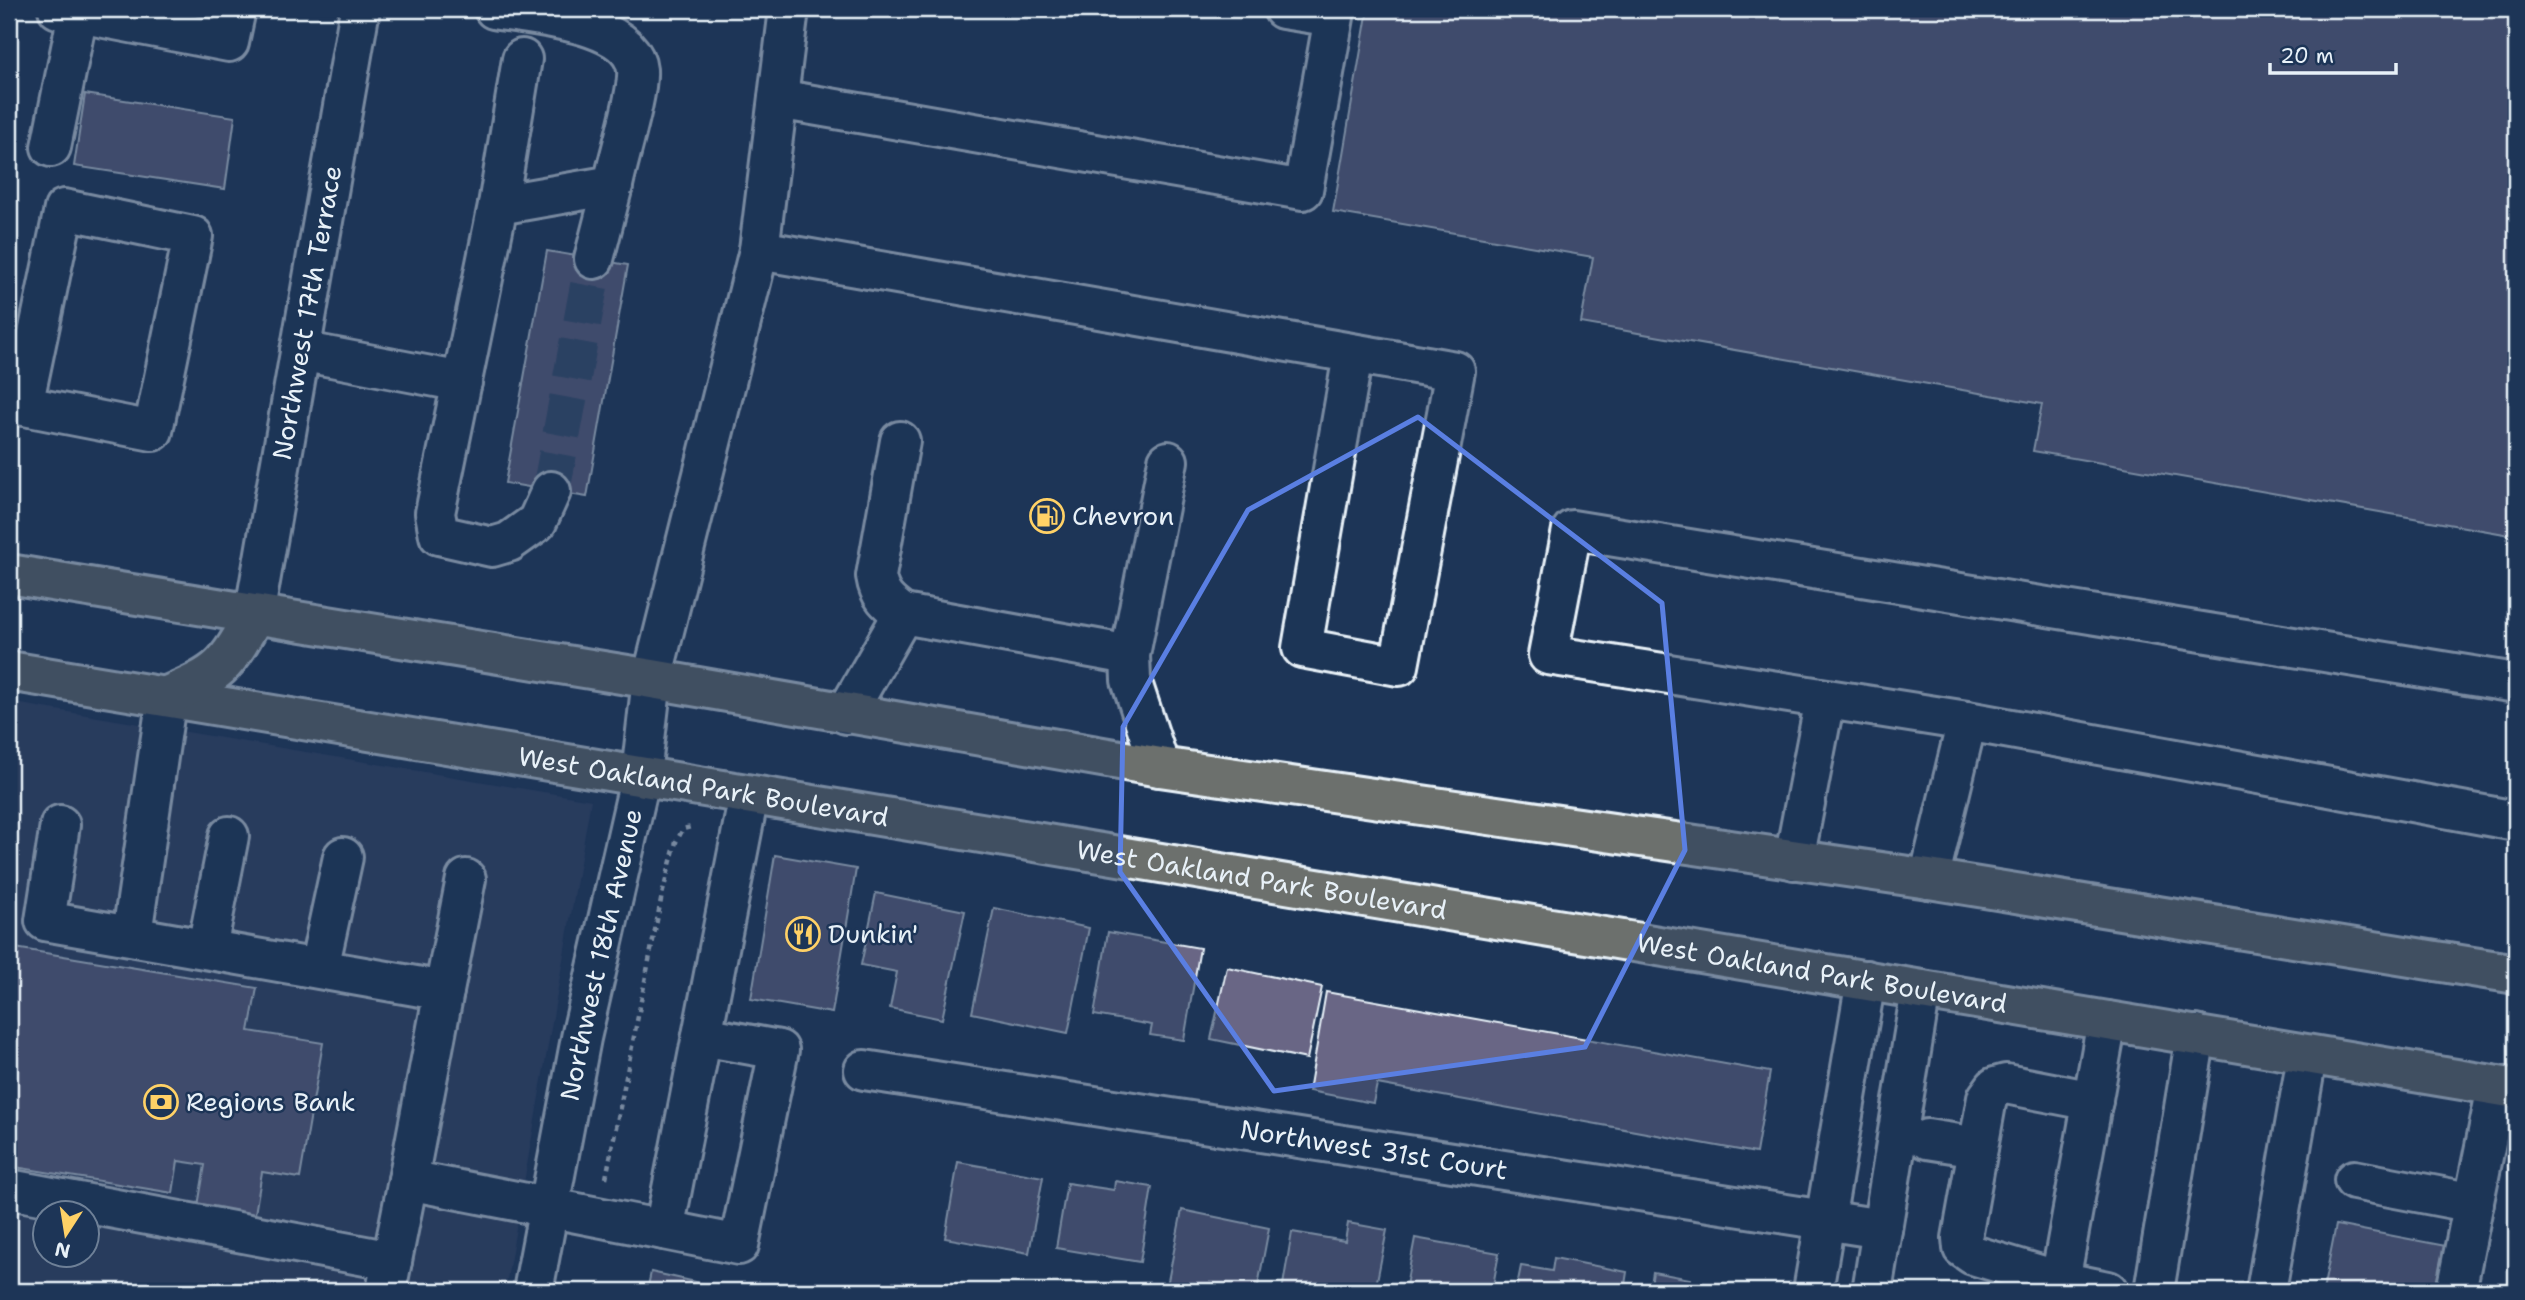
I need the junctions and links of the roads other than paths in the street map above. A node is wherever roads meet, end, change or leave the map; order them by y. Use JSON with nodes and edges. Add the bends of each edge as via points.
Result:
{"nodes":[{"id":1,"x":236,"y":9,"type":"edge"},
{"id":2,"x":360,"y":9,"type":"edge"},
{"id":3,"x":494,"y":9,"type":"edge"},
{"id":4,"x":789,"y":9,"type":"edge"},
{"id":5,"x":1283,"y":9,"type":"edge"},
{"id":6,"x":68,"y":11,"type":"edge"},
{"id":7,"x":1335,"y":13,"type":"edge"},
{"id":8,"x":522,"y":59,"type":"dead end"},
{"id":9,"x":778,"y":99,"type":"junction"},
{"id":10,"x":51,"y":147,"type":"dead end"},
{"id":11,"x":613,"y":185,"type":"junction"},
{"id":12,"x":498,"y":205,"type":"junction"},
{"id":13,"x":759,"y":250,"type":"junction"},
{"id":14,"x":594,"y":258,"type":"tunnel mouth"},
{"id":15,"x":300,"y":351,"type":"junction"},
{"id":16,"x":1353,"y":355,"type":"junction"},
{"id":17,"x":462,"y":382,"type":"junction"},
{"id":18,"x":16,"y":404,"type":"edge"},
{"id":19,"x":900,"y":441,"type":"dead end"},
{"id":20,"x":1168,"y":461,"type":"dead end"},
{"id":21,"x":551,"y":491,"type":"tunnel mouth"},
{"id":22,"x":9,"y":574,"type":"edge"},
{"id":23,"x":904,"y":614,"type":"junction"},
{"id":24,"x":254,"y":616,"type":"junction"},
{"id":25,"x":1130,"y":655,"type":"junction"},
{"id":26,"x":9,"y":670,"type":"edge"},
{"id":27,"x":652,"y":679,"type":"junction"},
{"id":28,"x":2516,"y":683,"type":"edge"},
{"id":29,"x":167,"y":696,"type":"junction"},
{"id":30,"x":1825,"y":699,"type":"junction"},
{"id":31,"x":846,"y":714,"type":"junction"},
{"id":32,"x":1967,"y":721,"type":"junction"},
{"id":33,"x":1160,"y":767,"type":"junction"},
{"id":34,"x":641,"y":775,"type":"junction"},
{"id":35,"x":749,"y":794,"type":"junction"},
{"id":36,"x":2516,"y":821,"type":"edge"},
{"id":37,"x":60,"y":825,"type":"dead end"},
{"id":38,"x":229,"y":836,"type":"dead end"},
{"id":39,"x":343,"y":857,"type":"dead end"},
{"id":40,"x":1794,"y":860,"type":"junction"},
{"id":41,"x":466,"y":879,"type":"dead end"},
{"id":42,"x":1929,"y":879,"type":"junction"},
{"id":43,"x":132,"y":934,"type":"junction"},
{"id":44,"x":208,"y":948,"type":"junction"},
{"id":45,"x":319,"y":968,"type":"junction"},
{"id":46,"x":2516,"y":974,"type":"edge"},
{"id":47,"x":1866,"y":980,"type":"junction"},
{"id":48,"x":1921,"y":990,"type":"junction"},
{"id":49,"x":444,"y":991,"type":"junction"},
{"id":50,"x":2107,"y":1021,"type":"junction"},
{"id":51,"x":2196,"y":1035,"type":"junction"},
{"id":52,"x":702,"y":1036,"type":"junction"},
{"id":53,"x":2307,"y":1057,"type":"junction"},
{"id":54,"x":864,"y":1070,"type":"dead end"},
{"id":55,"x":2507,"y":1088,"type":"edge"},
{"id":56,"x":2093,"y":1101,"type":"junction"},
{"id":57,"x":1927,"y":1139,"type":"dead end"},
{"id":58,"x":1978,"y":1147,"type":"junction"},
{"id":59,"x":408,"y":1180,"type":"junction"},
{"id":60,"x":2354,"y":1180,"type":"dead end"},
{"id":61,"x":9,"y":1189,"type":"edge"},
{"id":62,"x":2474,"y":1203,"type":"junction"},
{"id":63,"x":548,"y":1206,"type":"junction"},
{"id":64,"x":1825,"y":1221,"type":"junction"},
{"id":65,"x":1882,"y":1229,"type":"junction"},
{"id":66,"x":664,"y":1230,"type":"junction"},
{"id":67,"x":389,"y":1276,"type":"edge"},
{"id":68,"x":2060,"y":1282,"type":"junction"},
{"id":69,"x":533,"y":1291,"type":"edge"},
{"id":70,"x":1813,"y":1291,"type":"edge"},
{"id":71,"x":1872,"y":1291,"type":"edge"},
{"id":72,"x":2108,"y":1291,"type":"edge"},
{"id":73,"x":2154,"y":1291,"type":"edge"},
{"id":74,"x":2266,"y":1291,"type":"edge"},
{"id":75,"x":2456,"y":1291,"type":"edge"}],
"edges":[{"from":1,"to":6,"type":"street","via":[[229,42]]},
{"from":2,"to":15,"type":"street","name":"Northwest 17th Terrace"},
{"from":3,"to":11,"type":"street","via":[[595,29],[614,36],[631,51],[637,71]]},
{"from":4,"to":9,"type":"street","name":"Northwest 18th Avenue"},
{"from":5,"to":7,"type":"street"},
{"from":6,"to":10,"type":"street"},
{"from":7,"to":9,"type":"street","via":[[1303,190]]},
{"from":8,"to":12,"type":"street"},
{"from":9,"to":13,"type":"street","name":"Northwest 18th Avenue"},
{"from":11,"to":12,"type":"street"},
{"from":11,"to":14,"type":"street"},
{"from":12,"to":17,"type":"street"},
{"from":13,"to":16,"type":"street"},
{"from":13,"to":27,"type":"street","name":"Northwest 18th Avenue"},
{"from":15,"to":17,"type":"street"},
{"from":15,"to":24,"type":"street","name":"Northwest 17th Terrace"},
{"from":16,"to":16,"type":"street","via":[[1455,371],[1399,666],[1302,648]]},
{"from":17,"to":21,"type":"street","via":[[435,513],[439,535],[492,547],[509,542],[537,522]]},
{"from":18,"to":18,"type":"street","via":[[153,430],[193,236],[64,209]]},
{"from":19,"to":23,"type":"street","via":[[876,576],[886,602]]},
{"from":20,"to":25,"type":"street"},
{"from":22,"to":24,"type":"main road"},
{"from":23,"to":25,"type":"street"},
{"from":23,"to":31,"type":"street"},
{"from":24,"to":27,"type":"main road"},
{"from":24,"to":29,"type":"main road","via":[[233,654],[211,677]]},
{"from":25,"to":33,"type":"street","via":[[1131,680]]},
{"from":26,"to":29,"type":"main road","name":"West Oakland Park Boulevard"},
{"from":27,"to":31,"type":"main road"},
{"from":27,"to":34,"type":"street","name":"Northwest 18th Avenue"},
{"from":28,"to":30,"type":"street","via":[[1572,530],[1548,655]]},
{"from":29,"to":34,"type":"main road","name":"West Oakland Park Boulevard"},
{"from":29,"to":43,"type":"street"},
{"from":30,"to":32,"type":"street"},
{"from":30,"to":40,"type":"street"},
{"from":31,"to":33,"type":"main road"},
{"from":32,"to":36,"type":"street"},
{"from":32,"to":42,"type":"street"},
{"from":33,"to":40,"type":"main road"},
{"from":34,"to":35,"type":"main road","name":"West Oakland Park Boulevard"},
{"from":34,"to":63,"type":"street","name":"Northwest 18th Avenue"},
{"from":35,"to":47,"type":"main road","name":"West Oakland Park Boulevard"},
{"from":35,"to":52,"type":"street"},
{"from":37,"to":43,"type":"street","via":[[45,921]]},
{"from":38,"to":44,"type":"street"},
{"from":39,"to":45,"type":"street"},
{"from":40,"to":42,"type":"main road"},
{"from":41,"to":49,"type":"street"},
{"from":42,"to":46,"type":"main road"},
{"from":43,"to":44,"type":"street"},
{"from":44,"to":45,"type":"street"},
{"from":45,"to":49,"type":"street"},
{"from":47,"to":48,"type":"main road","name":"West Oakland Park Boulevard"},
{"from":47,"to":64,"type":"street"},
{"from":48,"to":50,"type":"main road","name":"West Oakland Park Boulevard"},
{"from":48,"to":65,"type":"street"},
{"from":49,"to":59,"type":"street"},
{"from":50,"to":51,"type":"main road","name":"West Oakland Park Boulevard"},
{"from":50,"to":56,"type":"street"},
{"from":51,"to":53,"type":"main road","name":"West Oakland Park Boulevard"},
{"from":51,"to":73,"type":"street"},
{"from":52,"to":66,"type":"street"},
{"from":52,"to":66,"type":"street","via":[[779,1050],[739,1245]]},
{"from":53,"to":55,"type":"main road","name":"West Oakland Park Boulevard"},
{"from":53,"to":74,"type":"street"},
{"from":54,"to":64,"type":"street","name":"Northwest 31st Court"},
{"from":55,"to":62,"type":"street"},
{"from":56,"to":58,"type":"street","via":[[2006,1084],[1995,1087],[1987,1098]]},
{"from":56,"to":68,"type":"street"},
{"from":57,"to":58,"type":"street"},
{"from":58,"to":68,"type":"street","via":[[1963,1248]]},
{"from":59,"to":63,"type":"street"},
{"from":59,"to":67,"type":"street"},
{"from":60,"to":62,"type":"street"},
{"from":61,"to":67,"type":"street"},
{"from":62,"to":75,"type":"street"},
{"from":63,"to":66,"type":"street"},
{"from":63,"to":69,"type":"street","name":"Northwest 18th Avenue"},
{"from":64,"to":65,"type":"street","name":"Northwest 31st Court"},
{"from":64,"to":70,"type":"street"},
{"from":65,"to":71,"type":"street"},
{"from":68,"to":72,"type":"street"}]}
